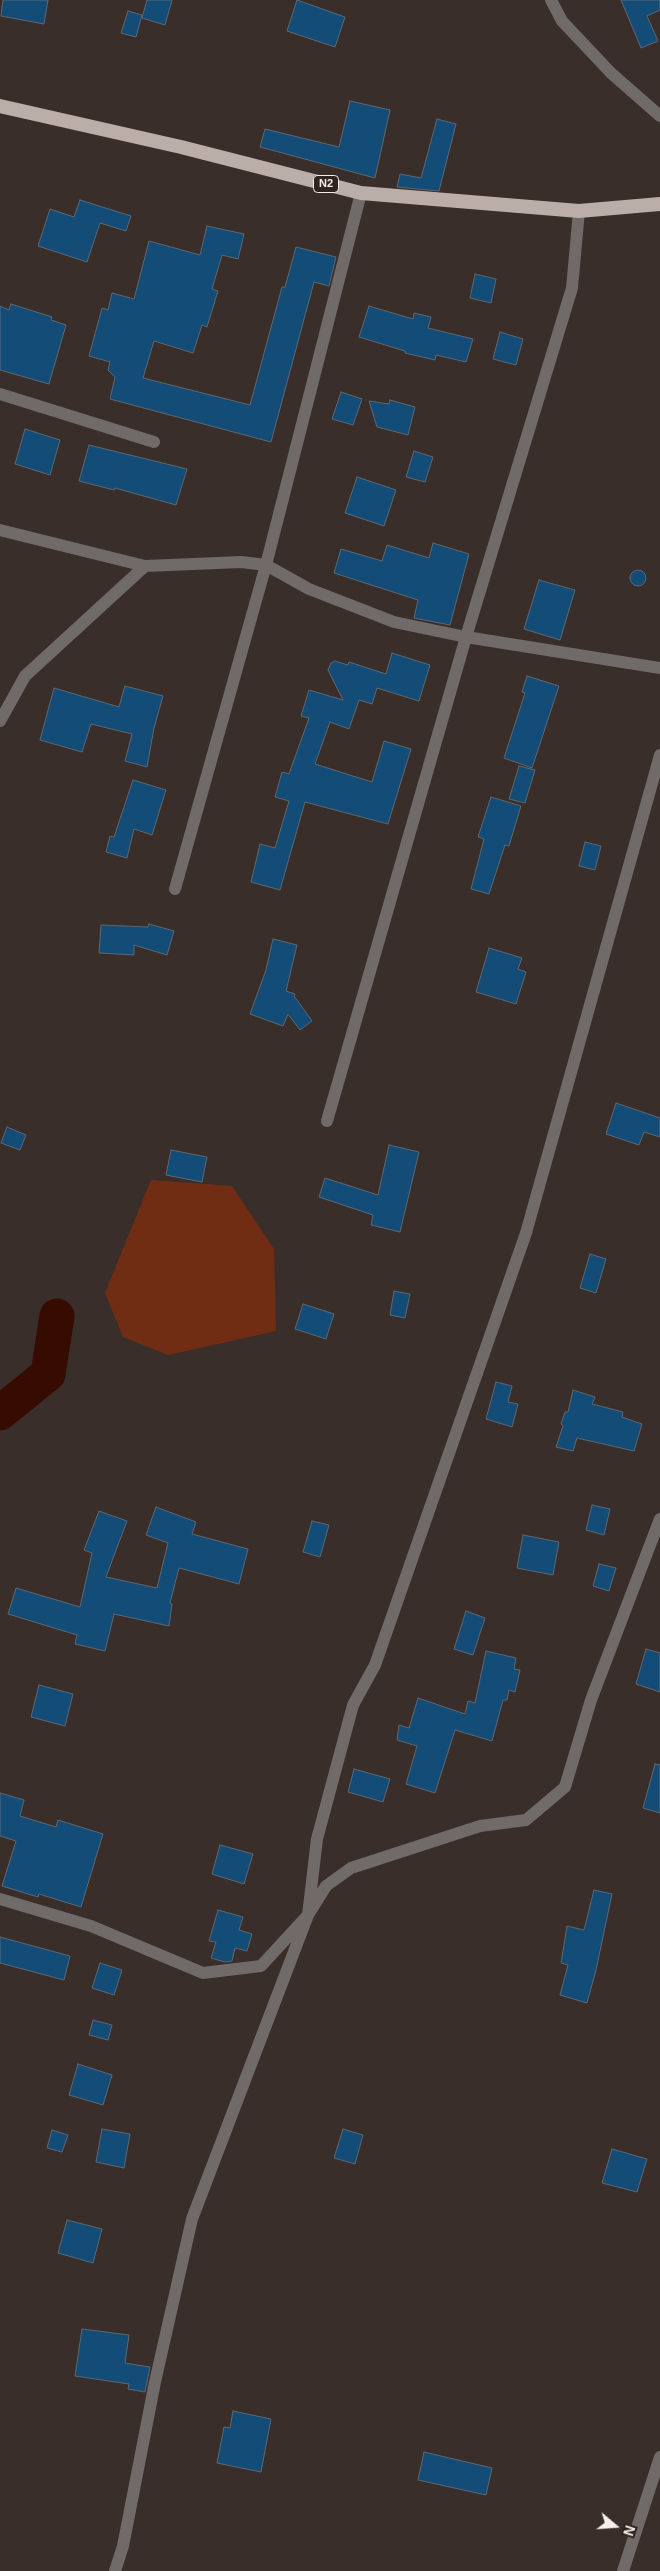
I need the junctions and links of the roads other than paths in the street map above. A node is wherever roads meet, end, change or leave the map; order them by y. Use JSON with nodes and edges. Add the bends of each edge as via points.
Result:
{"nodes":[{"id":1,"x":551,"y":0,"type":"edge"},
{"id":2,"x":0,"y":106,"type":"edge"},
{"id":3,"x":658,"y":109,"type":"edge"},
{"id":4,"x":361,"y":193,"type":"junction"},
{"id":5,"x":660,"y":204,"type":"edge"},
{"id":6,"x":579,"y":211,"type":"junction"},
{"id":7,"x":0,"y":394,"type":"edge"},
{"id":8,"x":154,"y":442,"type":"dead end"},
{"id":9,"x":0,"y":530,"type":"edge"},
{"id":10,"x":146,"y":566,"type":"junction"},
{"id":11,"x":266,"y":566,"type":"junction"},
{"id":12,"x":466,"y":637,"type":"junction"},
{"id":13,"x":660,"y":668,"type":"edge"},
{"id":14,"x":0,"y":721,"type":"edge"},
{"id":15,"x":660,"y":755,"type":"edge"},
{"id":16,"x":175,"y":889,"type":"dead end"},
{"id":17,"x":327,"y":1121,"type":"dead end"},
{"id":18,"x":660,"y":1519,"type":"edge"},
{"id":19,"x":0,"y":1899,"type":"edge"},
{"id":20,"x":308,"y":1915,"type":"junction"},
{"id":21,"x":660,"y":2457,"type":"edge"},
{"id":22,"x":115,"y":2571,"type":"edge"},
{"id":23,"x":623,"y":2571,"type":"edge"}],
"edges":[{"from":1,"to":3,"type":"street","via":[[562,21],[611,73]]},
{"from":2,"to":4,"type":"highway","number":"N2","via":[[181,147]]},
{"from":4,"to":6,"type":"highway","number":"N2"},
{"from":4,"to":11,"type":"street"},
{"from":5,"to":6,"type":"highway","number":"N2"},
{"from":6,"to":12,"type":"street","via":[[572,288]]},
{"from":7,"to":8,"type":"street"},
{"from":9,"to":10,"type":"street"},
{"from":10,"to":11,"type":"street","via":[[241,562]]},
{"from":10,"to":14,"type":"street","via":[[25,676]]},
{"from":11,"to":12,"type":"street","via":[[308,589],[394,622]]},
{"from":11,"to":16,"type":"street"},
{"from":12,"to":13,"type":"street"},
{"from":12,"to":17,"type":"street"},
{"from":15,"to":20,"type":"street","via":[[526,1232],[375,1666],[353,1705],[317,1839]]},
{"from":18,"to":20,"type":"street","via":[[592,1700],[565,1787],[526,1820],[480,1826],[351,1868],[326,1886]]},
{"from":19,"to":20,"type":"street","via":[[91,1926],[203,1973],[261,1966]]},
{"from":20,"to":22,"type":"street","via":[[192,2219]]},
{"from":21,"to":23,"type":"street"}]}
